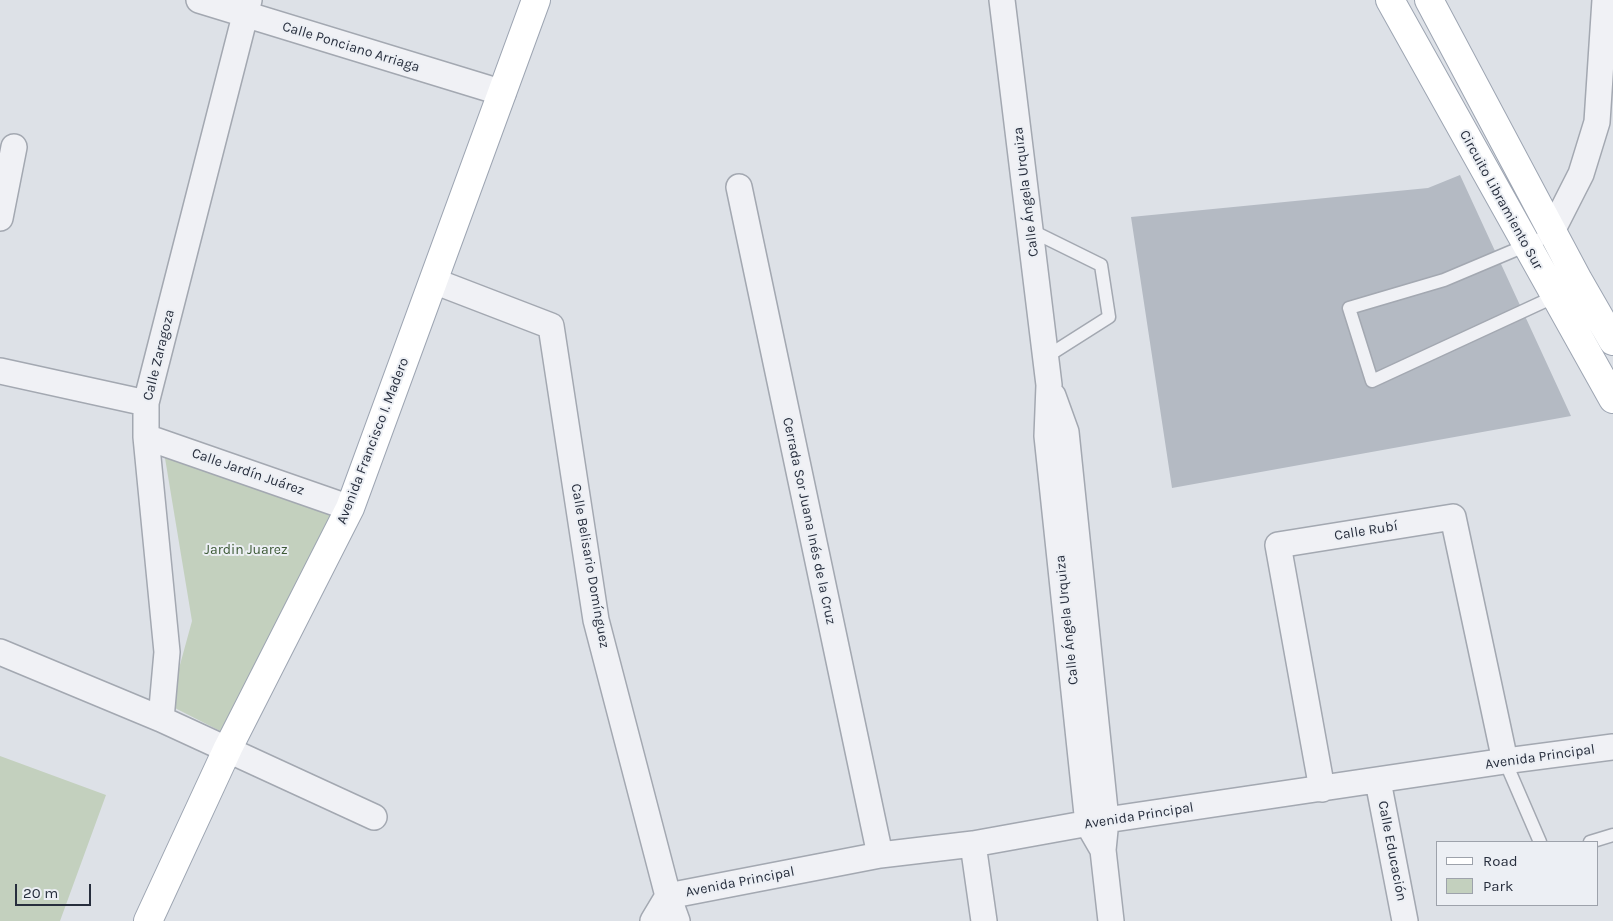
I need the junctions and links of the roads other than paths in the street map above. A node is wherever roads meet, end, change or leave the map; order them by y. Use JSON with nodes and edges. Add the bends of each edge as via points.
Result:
{"nodes":[{"id":1,"x":199,"y":0,"type":"edge"},
{"id":2,"x":536,"y":0,"type":"edge"},
{"id":3,"x":1002,"y":0,"type":"edge"},
{"id":4,"x":1390,"y":0,"type":"edge"},
{"id":5,"x":1429,"y":0,"type":"edge"},
{"id":6,"x":1605,"y":0,"type":"edge"},
{"id":7,"x":248,"y":8,"type":"edge"},
{"id":8,"x":503,"y":93,"type":"junction"},
{"id":9,"x":14,"y":147,"type":"dead end"},
{"id":10,"x":739,"y":187,"type":"dead end"},
{"id":11,"x":0,"y":218,"type":"edge"},
{"id":12,"x":1030,"y":230,"type":"junction"},
{"id":13,"x":1552,"y":231,"type":"junction"},
{"id":14,"x":1525,"y":245,"type":"junction"},
{"id":15,"x":1578,"y":280,"type":"junction"},
{"id":16,"x":434,"y":281,"type":"junction"},
{"id":17,"x":1556,"y":297,"type":"junction"},
{"id":18,"x":1613,"y":341,"type":"edge"},
{"id":19,"x":1046,"y":357,"type":"junction"},
{"id":20,"x":0,"y":371,"type":"edge"},
{"id":21,"x":1613,"y":399,"type":"edge"},
{"id":22,"x":146,"y":403,"type":"junction"},
{"id":23,"x":146,"y":437,"type":"junction"},
{"id":24,"x":350,"y":508,"type":"junction"},
{"id":25,"x":0,"y":652,"type":"edge"},
{"id":26,"x":160,"y":718,"type":"junction"},
{"id":27,"x":1613,"y":747,"type":"edge"},
{"id":28,"x":228,"y":748,"type":"junction"},
{"id":29,"x":1505,"y":761,"type":"junction"},
{"id":30,"x":1378,"y":781,"type":"junction"},
{"id":31,"x":1322,"y":789,"type":"junction"},
{"id":32,"x":374,"y":817,"type":"dead end"},
{"id":33,"x":1097,"y":822,"type":"junction"},
{"id":34,"x":1613,"y":834,"type":"edge"},
{"id":35,"x":1540,"y":841,"type":"edge"},
{"id":36,"x":1593,"y":841,"type":"edge"},
{"id":37,"x":972,"y":844,"type":"junction"},
{"id":38,"x":880,"y":855,"type":"junction"},
{"id":39,"x":668,"y":896,"type":"junction"},
{"id":40,"x":148,"y":921,"type":"edge"},
{"id":41,"x":653,"y":921,"type":"edge"},
{"id":42,"x":677,"y":921,"type":"edge"},
{"id":43,"x":984,"y":921,"type":"edge"},
{"id":44,"x":1111,"y":921,"type":"edge"},
{"id":45,"x":1405,"y":921,"type":"edge"}],
"edges":[{"from":1,"to":7,"type":"street","name":"Calle Ponciano Arriaga"},
{"from":2,"to":8,"type":"main road","name":"Avenida Francisco I. Madero"},
{"from":3,"to":12,"type":"street","name":"Calle Ángela Urquiza"},
{"from":4,"to":14,"type":"main road","name":"Circuito Libramiento Sur"},
{"from":5,"to":13,"type":"main road"},
{"from":6,"to":13,"type":"street","via":[[1597,122],[1581,174]]},
{"from":7,"to":8,"type":"street","name":"Calle Ponciano Arriaga"},
{"from":7,"to":22,"type":"street","name":"Calle Zaragoza"},
{"from":8,"to":16,"type":"main road","name":"Avenida Francisco I. Madero"},
{"from":9,"to":11,"type":"street"},
{"from":10,"to":38,"type":"street","name":"Cerrada Sor Juana Inés de la Cruz"},
{"from":12,"to":19,"type":"street","name":"Calle Ángela Urquiza"},
{"from":12,"to":19,"type":"lane","via":[[1101,265],[1109,317]]},
{"from":13,"to":14,"type":"lane"},
{"from":13,"to":15,"type":"main road"},
{"from":14,"to":17,"type":"main road","name":"Circuito Libramiento Sur"},
{"from":14,"to":17,"type":"lane","via":[[1444,280],[1349,308],[1372,381]]},
{"from":15,"to":17,"type":"lane"},
{"from":15,"to":18,"type":"main road"},
{"from":16,"to":24,"type":"main road","name":"Avenida Francisco I. Madero"},
{"from":16,"to":39,"type":"street","name":"Calle Belisario Domínguez","via":[[551,326],[596,620]]},
{"from":17,"to":21,"type":"main road","name":"Circuito Libramiento Sur"},
{"from":19,"to":33,"type":"street","name":"Calle Ángela Urquiza","via":[[1049,385],[1066,432]]},
{"from":20,"to":22,"type":"street"},
{"from":22,"to":23,"type":"street","name":"Calle Zaragoza"},
{"from":23,"to":24,"type":"street","name":"Calle Jardín Juárez"},
{"from":23,"to":26,"type":"street","name":"Calle Zaragoza","via":[[167,652]]},
{"from":24,"to":28,"type":"main road","name":"Avenida Francisco I. Madero"},
{"from":25,"to":26,"type":"street"},
{"from":26,"to":28,"type":"street"},
{"from":27,"to":29,"type":"street","name":"Avenida Principal"},
{"from":28,"to":32,"type":"street"},
{"from":28,"to":40,"type":"main road","name":"Avenida Francisco I. Madero"},
{"from":29,"to":30,"type":"street","name":"Avenida Principal"},
{"from":29,"to":31,"type":"street","name":"Calle Rubí","via":[[1453,517],[1278,545]]},
{"from":29,"to":35,"type":"lane"},
{"from":30,"to":31,"type":"street","name":"Avenida Principal"},
{"from":30,"to":45,"type":"street","name":"Calle Educación"},
{"from":31,"to":33,"type":"street","name":"Avenida Principal"},
{"from":33,"to":37,"type":"street","name":"Avenida Principal"},
{"from":33,"to":44,"type":"street","name":"Calle Ángela Urquiza"},
{"from":34,"to":36,"type":"lane"},
{"from":37,"to":38,"type":"street","name":"Avenida Principal"},
{"from":37,"to":43,"type":"street"},
{"from":38,"to":39,"type":"street","name":"Avenida Principal"},
{"from":39,"to":41,"type":"street"},
{"from":39,"to":42,"type":"street"}]}
